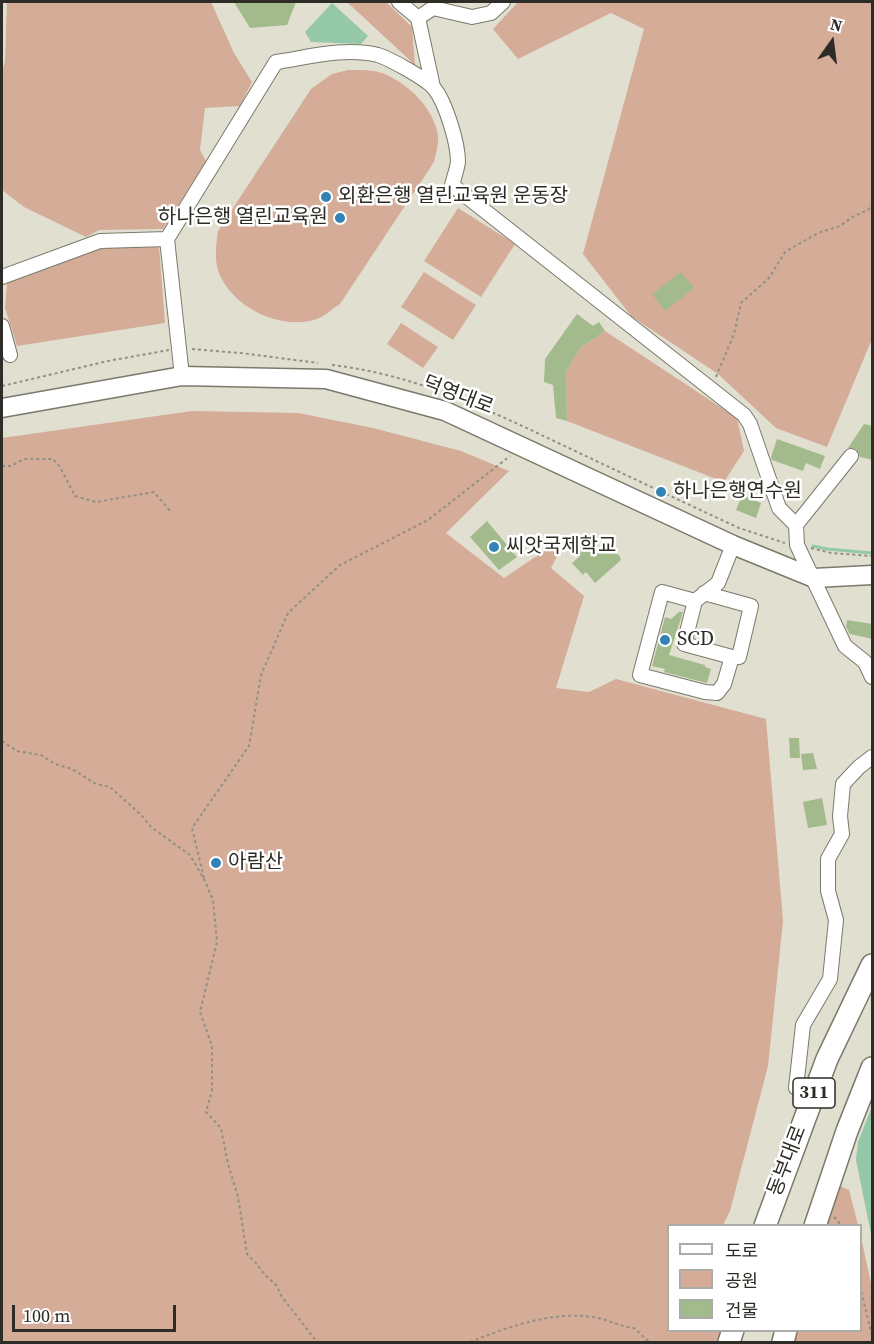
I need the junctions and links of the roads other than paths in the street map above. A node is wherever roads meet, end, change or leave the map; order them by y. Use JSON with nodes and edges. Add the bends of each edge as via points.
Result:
{"nodes":[{"id":1,"x":399,"y":2,"type":"edge"},
{"id":2,"x":503,"y":2,"type":"edge"},
{"id":3,"x":418,"y":18,"type":"junction"},
{"id":4,"x":433,"y":87,"type":"junction"},
{"id":5,"x":166,"y":239,"type":"junction"},
{"id":6,"x":2,"y":277,"type":"edge"},
{"id":7,"x":2,"y":326,"type":"edge"},
{"id":8,"x":10,"y":355,"type":"dead end"},
{"id":9,"x":182,"y":376,"type":"junction"},
{"id":10,"x":2,"y":408,"type":"edge"},
{"id":11,"x":851,"y":456,"type":"dead end"},
{"id":12,"x":796,"y":525,"type":"junction"},
{"id":13,"x":733,"y":544,"type":"junction"},
{"id":14,"x":873,"y":575,"type":"edge"},
{"id":15,"x":814,"y":578,"type":"junction"},
{"id":16,"x":700,"y":597,"type":"junction"},
{"id":17,"x":732,"y":657,"type":"junction"},
{"id":18,"x":873,"y":677,"type":"edge"},
{"id":19,"x":873,"y":757,"type":"edge"},
{"id":20,"x":873,"y":966,"type":"edge"},
{"id":21,"x":873,"y":1068,"type":"edge"},
{"id":22,"x":796,"y":1088,"type":"dead end"},
{"id":23,"x":766,"y":1224,"type":"edge"},
{"id":24,"x":816,"y":1224,"type":"edge"}],
"edges":[{"from":1,"to":3,"type":"street"},
{"from":2,"to":3,"type":"street","via":[[491,13],[472,16],[433,8]]},
{"from":3,"to":4,"type":"street"},
{"from":4,"to":5,"type":"street","via":[[377,55],[339,52],[276,62]]},
{"from":4,"to":12,"type":"street","via":[[447,113],[454,140],[458,163],[452,184],[744,415],[779,508]]},
{"from":5,"to":6,"type":"street","via":[[100,241]]},
{"from":5,"to":9,"type":"street"},
{"from":7,"to":8,"type":"street"},
{"from":9,"to":10,"type":"main road","name":"덕영대로"},
{"from":9,"to":13,"type":"main road","name":"덕영대로","via":[[326,379],[445,411]]},
{"from":11,"to":12,"type":"street"},
{"from":12,"to":15,"type":"street","via":[[797,545]]},
{"from":13,"to":15,"type":"main road","name":"덕영대로"},
{"from":13,"to":16,"type":"street","via":[[718,583]]},
{"from":14,"to":15,"type":"main road","name":"덕영대로"},
{"from":15,"to":18,"type":"street","via":[[845,646],[865,662]]},
{"from":16,"to":17,"type":"street","via":[[684,644]]},
{"from":16,"to":17,"type":"street","via":[[751,606],[739,657]]},
{"from":16,"to":17,"type":"street","via":[[662,592],[640,675],[717,693]]},
{"from":19,"to":22,"type":"street","via":[[843,784],[842,834],[828,859],[828,891],[836,920],[830,978],[803,1025]]},
{"from":20,"to":23,"type":"highway","name":"동부대로","number":"311","via":[[827,1059]]},
{"from":21,"to":24,"type":"highway","number":"311"}]}
